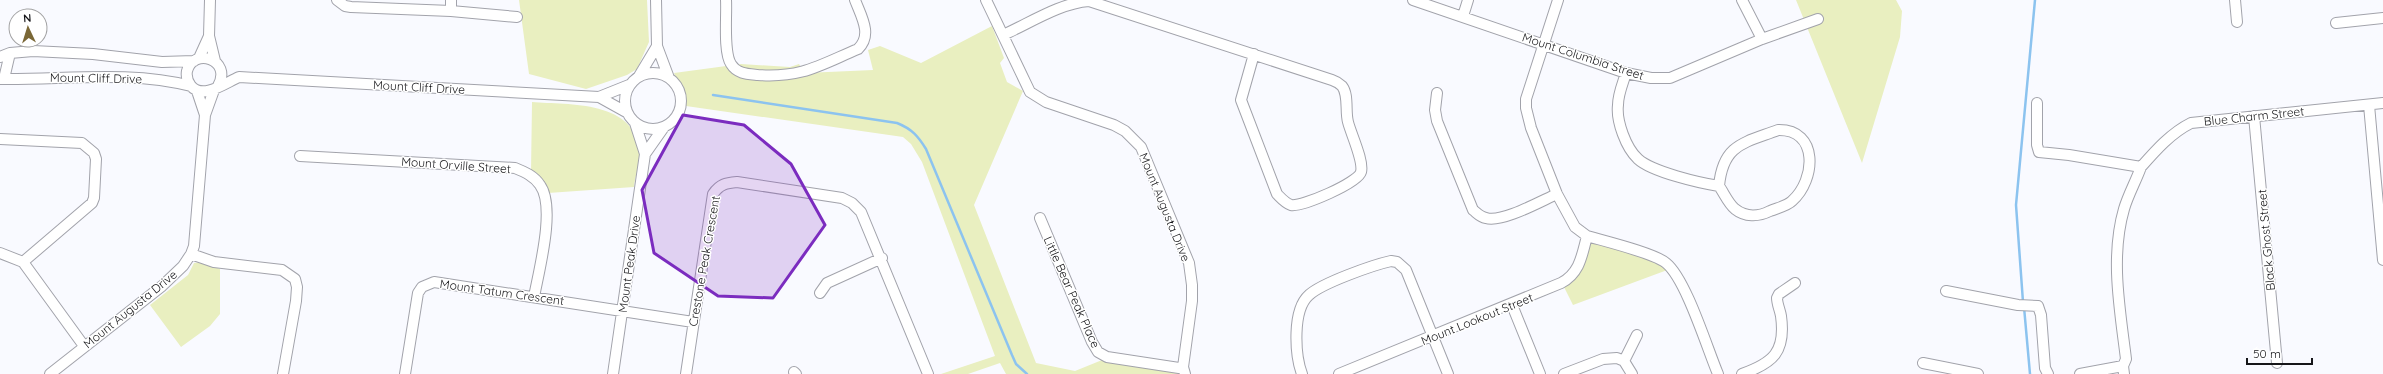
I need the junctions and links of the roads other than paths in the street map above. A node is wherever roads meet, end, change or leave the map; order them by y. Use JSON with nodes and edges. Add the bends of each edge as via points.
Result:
{"nodes":[{"id":1,"x":210,"y":0,"type":"edge"},
{"id":2,"x":337,"y":0,"type":"edge"},
{"id":3,"x":450,"y":0,"type":"edge"},
{"id":4,"x":656,"y":0,"type":"edge"},
{"id":5,"x":726,"y":0,"type":"edge"},
{"id":6,"x":855,"y":0,"type":"edge"},
{"id":7,"x":986,"y":0,"type":"edge"},
{"id":8,"x":1413,"y":0,"type":"edge"},
{"id":9,"x":1468,"y":0,"type":"edge"},
{"id":10,"x":1558,"y":0,"type":"edge"},
{"id":11,"x":1742,"y":0,"type":"edge"},
{"id":12,"x":2235,"y":0,"type":"edge"},
{"id":13,"x":451,"y":11,"type":"junction"},
{"id":14,"x":1463,"y":16,"type":"junction"},
{"id":15,"x":517,"y":17,"type":"dead end"},
{"id":16,"x":2383,"y":18,"type":"edge"},
{"id":17,"x":1818,"y":19,"type":"dead end"},
{"id":18,"x":2237,"y":22,"type":"dead end"},
{"id":19,"x":2336,"y":23,"type":"dead end"},
{"id":20,"x":1003,"y":35,"type":"junction"},
{"id":21,"x":209,"y":36,"type":"junction"},
{"id":22,"x":1762,"y":39,"type":"junction"},
{"id":23,"x":1544,"y":43,"type":"junction"},
{"id":24,"x":657,"y":46,"type":"junction"},
{"id":25,"x":10,"y":53,"type":"junction"},
{"id":26,"x":1254,"y":54,"type":"junction"},
{"id":27,"x":0,"y":57,"type":"edge"},
{"id":28,"x":196,"y":60,"type":"junction"},
{"id":29,"x":217,"y":63,"type":"junction"},
{"id":30,"x":1626,"y":73,"type":"junction"},
{"id":31,"x":640,"y":76,"type":"junction"},
{"id":32,"x":239,"y":77,"type":"junction"},
{"id":33,"x":669,"y":78,"type":"junction"},
{"id":34,"x":2,"y":79,"type":"edge"},
{"id":35,"x":629,"y":85,"type":"junction"},
{"id":36,"x":194,"y":88,"type":"junction"},
{"id":37,"x":216,"y":88,"type":"junction"},
{"id":38,"x":1437,"y":93,"type":"dead end"},
{"id":39,"x":599,"y":97,"type":"junction"},
{"id":40,"x":2037,"y":103,"type":"dead end"},
{"id":41,"x":2383,"y":103,"type":"edge"},
{"id":42,"x":2369,"y":105,"type":"junction"},
{"id":43,"x":626,"y":112,"type":"junction"},
{"id":44,"x":205,"y":115,"type":"junction"},
{"id":45,"x":2254,"y":116,"type":"junction"},
{"id":46,"x":635,"y":123,"type":"junction"},
{"id":47,"x":664,"y":127,"type":"junction"},
{"id":48,"x":0,"y":139,"type":"edge"},
{"id":49,"x":645,"y":154,"type":"junction"},
{"id":50,"x":300,"y":156,"type":"dead end"},
{"id":51,"x":2142,"y":167,"type":"junction"},
{"id":52,"x":1719,"y":186,"type":"junction"},
{"id":53,"x":1557,"y":194,"type":"junction"},
{"id":54,"x":1040,"y":218,"type":"dead end"},
{"id":55,"x":1587,"y":236,"type":"junction"},
{"id":56,"x":0,"y":253,"type":"edge"},
{"id":57,"x":191,"y":254,"type":"junction"},
{"id":58,"x":882,"y":258,"type":"junction"},
{"id":59,"x":2383,"y":260,"type":"edge"},
{"id":60,"x":23,"y":262,"type":"junction"},
{"id":61,"x":1795,"y":283,"type":"dead end"},
{"id":62,"x":1946,"y":291,"type":"dead end"},
{"id":63,"x":820,"y":294,"type":"dead end"},
{"id":64,"x":534,"y":297,"type":"junction"},
{"id":65,"x":1512,"y":305,"type":"junction"},
{"id":66,"x":622,"y":310,"type":"junction"},
{"id":67,"x":693,"y":322,"type":"junction"},
{"id":68,"x":1637,"y":335,"type":"dead end"},
{"id":69,"x":1432,"y":337,"type":"junction"},
{"id":70,"x":84,"y":346,"type":"junction"},
{"id":71,"x":1624,"y":361,"type":"junction"},
{"id":72,"x":1923,"y":363,"type":"dead end"},
{"id":73,"x":2277,"y":363,"type":"dead end"},
{"id":74,"x":1184,"y":370,"type":"edge"},
{"id":75,"x":1766,"y":370,"type":"edge"},
{"id":76,"x":2124,"y":370,"type":"edge"},
{"id":77,"x":50,"y":374,"type":"edge"},
{"id":78,"x":283,"y":374,"type":"edge"},
{"id":79,"x":405,"y":374,"type":"edge"},
{"id":80,"x":613,"y":374,"type":"edge"},
{"id":81,"x":686,"y":374,"type":"edge"},
{"id":82,"x":928,"y":374,"type":"edge"},
{"id":83,"x":1302,"y":374,"type":"edge"},
{"id":84,"x":1339,"y":374,"type":"edge"},
{"id":85,"x":1448,"y":374,"type":"edge"},
{"id":86,"x":1540,"y":374,"type":"edge"},
{"id":87,"x":1564,"y":374,"type":"edge"},
{"id":88,"x":1632,"y":374,"type":"edge"},
{"id":89,"x":1718,"y":374,"type":"edge"},
{"id":90,"x":1742,"y":374,"type":"edge"},
{"id":91,"x":1978,"y":374,"type":"edge"},
{"id":92,"x":2048,"y":374,"type":"edge"},
{"id":93,"x":2080,"y":374,"type":"edge"}],
"edges":[{"from":1,"to":21,"type":"street"},
{"from":2,"to":13,"type":"street","via":[[351,7]]},
{"from":3,"to":13,"type":"street"},
{"from":4,"to":24,"type":"street","name":"Mount Peak Drive"},
{"from":5,"to":6,"type":"street","via":[[730,64],[741,72],[770,76],[798,74],[858,49],[866,34]]},
{"from":7,"to":20,"type":"street","name":"Mount Augusta Drive"},
{"from":8,"to":14,"type":"street","name":"Mount Columbia Street"},
{"from":9,"to":14,"type":"street"},
{"from":10,"to":23,"type":"street"},
{"from":11,"to":22,"type":"street"},
{"from":12,"to":18,"type":"street"},
{"from":13,"to":15,"type":"street"},
{"from":14,"to":23,"type":"street","name":"Mount Columbia Street"},
{"from":16,"to":19,"type":"street"},
{"from":17,"to":22,"type":"street","name":"Mount Columbia Street"},
{"from":20,"to":26,"type":"street","via":[[1065,6],[1089,1]]},
{"from":20,"to":74,"type":"street","name":"Mount Augusta Drive","via":[[1027,87],[1037,98],[1114,125],[1125,131],[1141,146],[1189,263],[1192,301]]},
{"from":21,"to":28,"type":"street"},
{"from":21,"to":29,"type":"street"},
{"from":22,"to":30,"type":"street","name":"Mount Columbia Street","via":[[1670,78],[1650,78]]},
{"from":23,"to":30,"type":"street","name":"Mount Columbia Street"},
{"from":23,"to":53,"type":"street","via":[[1526,99],[1526,108],[1531,128]]},
{"from":24,"to":31,"type":"street"},
{"from":24,"to":33,"type":"street","name":"Mount Peak Drive"},
{"from":25,"to":27,"type":"street","name":"Mount Cliff Drive"},
{"from":25,"to":28,"type":"street","name":"Mount Cliff Drive","via":[[33,51],[93,54],[162,62]]},
{"from":25,"to":34,"type":"street"},
{"from":26,"to":26,"type":"street","via":[[1332,80],[1342,86],[1348,120],[1361,162],[1358,178],[1348,185],[1298,205],[1291,205],[1280,197],[1241,100]]},
{"from":28,"to":29,"type":"street","via":[[205,58]]},
{"from":28,"to":36,"type":"street","via":[[187,71],[187,77]]},
{"from":29,"to":32,"type":"street","name":"Mount Cliff Drive"},
{"from":29,"to":37,"type":"street","via":[[222,76]]},
{"from":30,"to":52,"type":"street","via":[[1618,114],[1623,132],[1637,158],[1645,164],[1689,180]]},
{"from":31,"to":33,"type":"street","via":[[653,72]]},
{"from":31,"to":35,"type":"street"},
{"from":32,"to":37,"type":"street","name":"Mount Cliff Drive"},
{"from":32,"to":39,"type":"street","name":"Mount Cliff Drive"},
{"from":33,"to":47,"type":"street","name":"Mount Peak Drive","via":[[680,91],[681,106],[673,121]]},
{"from":34,"to":36,"type":"street","name":"Mount Cliff Drive","via":[[56,77],[159,80]]},
{"from":35,"to":39,"type":"street","name":"Mount Cliff Drive"},
{"from":35,"to":43,"type":"street","via":[[624,98]]},
{"from":36,"to":37,"type":"street","via":[[203,92]]},
{"from":36,"to":44,"type":"street"},
{"from":37,"to":44,"type":"street"},
{"from":38,"to":53,"type":"street","via":[[1435,110],[1438,121],[1473,210],[1479,216],[1487,219],[1498,218]]},
{"from":39,"to":43,"type":"street","name":"Mount Cliff Drive"},
{"from":40,"to":51,"type":"street","via":[[2039,152]]},
{"from":41,"to":42,"type":"street","name":"Blue Charm Street"},
{"from":42,"to":45,"type":"street","name":"Blue Charm Street"},
{"from":42,"to":59,"type":"street"},
{"from":43,"to":46,"type":"street","name":"Mount Peak Drive"},
{"from":44,"to":57,"type":"street"},
{"from":45,"to":51,"type":"street","name":"Blue Charm Street","via":[[2191,123],[2177,131]]},
{"from":45,"to":73,"type":"street","name":"Black Ghost Street"},
{"from":46,"to":47,"type":"street","via":[[648,129]]},
{"from":46,"to":49,"type":"street","name":"Mount Peak Drive"},
{"from":47,"to":49,"type":"street","name":"Mount Peak Drive"},
{"from":48,"to":60,"type":"street","via":[[82,144],[94,153],[96,159],[92,203]]},
{"from":49,"to":66,"type":"street","name":"Mount Peak Drive"},
{"from":50,"to":64,"type":"street","name":"Mount Orville Street","via":[[515,168],[533,176],[544,191],[548,212]]},
{"from":51,"to":76,"type":"street","name":"Blue Charm Street","via":[[2124,209],[2117,246],[2117,278],[2126,359]]},
{"from":52,"to":52,"type":"street","via":[[1734,208],[1742,214],[1764,214],[1791,202],[1800,192],[1810,171],[1807,148],[1802,139],[1788,130],[1778,130],[1748,141],[1729,153],[1723,163]]},
{"from":53,"to":55,"type":"street","via":[[1575,227]]},
{"from":54,"to":74,"type":"street","name":"Little Bear Peak Place","via":[[1098,352],[1107,357]]},
{"from":55,"to":65,"type":"street","name":"Mount Lookout Street","via":[[1581,259],[1573,275],[1562,283]]},
{"from":55,"to":89,"type":"street","via":[[1657,258],[1668,265],[1684,291]]},
{"from":56,"to":60,"type":"street"},
{"from":57,"to":70,"type":"street","name":"Mount Augusta Drive","via":[[174,276]]},
{"from":57,"to":78,"type":"street","via":[[214,262],[282,270],[295,279],[298,288]]},
{"from":58,"to":63,"type":"street","via":[[827,283]]},
{"from":58,"to":67,"type":"street","name":"Crestone Peak Crescent","via":[[862,212],[842,198],[738,182],[725,183],[718,186],[713,194]]},
{"from":58,"to":82,"type":"street","name":"Crestone Peak Crescent"},
{"from":60,"to":70,"type":"street"},
{"from":61,"to":75,"type":"street","via":[[1777,296],[1781,319],[1780,341]]},
{"from":62,"to":92,"type":"street","via":[[2018,305],[2038,306],[2042,315],[2045,368]]},
{"from":64,"to":66,"type":"street","name":"Mount Tatum Crescent"},
{"from":64,"to":79,"type":"street","name":"Mount Tatum Crescent","via":[[441,282],[429,284],[418,293]]},
{"from":65,"to":69,"type":"street","name":"Mount Lookout Street"},
{"from":65,"to":86,"type":"street"},
{"from":66,"to":67,"type":"street","name":"Mount Tatum Crescent"},
{"from":66,"to":80,"type":"street","name":"Mount Peak Drive"},
{"from":67,"to":81,"type":"street","name":"Crestone Peak Crescent"},
{"from":68,"to":71,"type":"street"},
{"from":69,"to":83,"type":"street","via":[[1406,270],[1397,262],[1384,262],[1308,295],[1300,312],[1296,347]]},
{"from":69,"to":84,"type":"street","name":"Mount Lookout Street"},
{"from":69,"to":85,"type":"street"},
{"from":70,"to":77,"type":"street","name":"Mount Augusta Drive"},
{"from":71,"to":87,"type":"street","via":[[1617,358],[1603,359]]},
{"from":71,"to":88,"type":"street"},
{"from":72,"to":91,"type":"street"},
{"from":75,"to":90,"type":"street"},
{"from":76,"to":93,"type":"street","name":"Blue Charm Street"}]}
